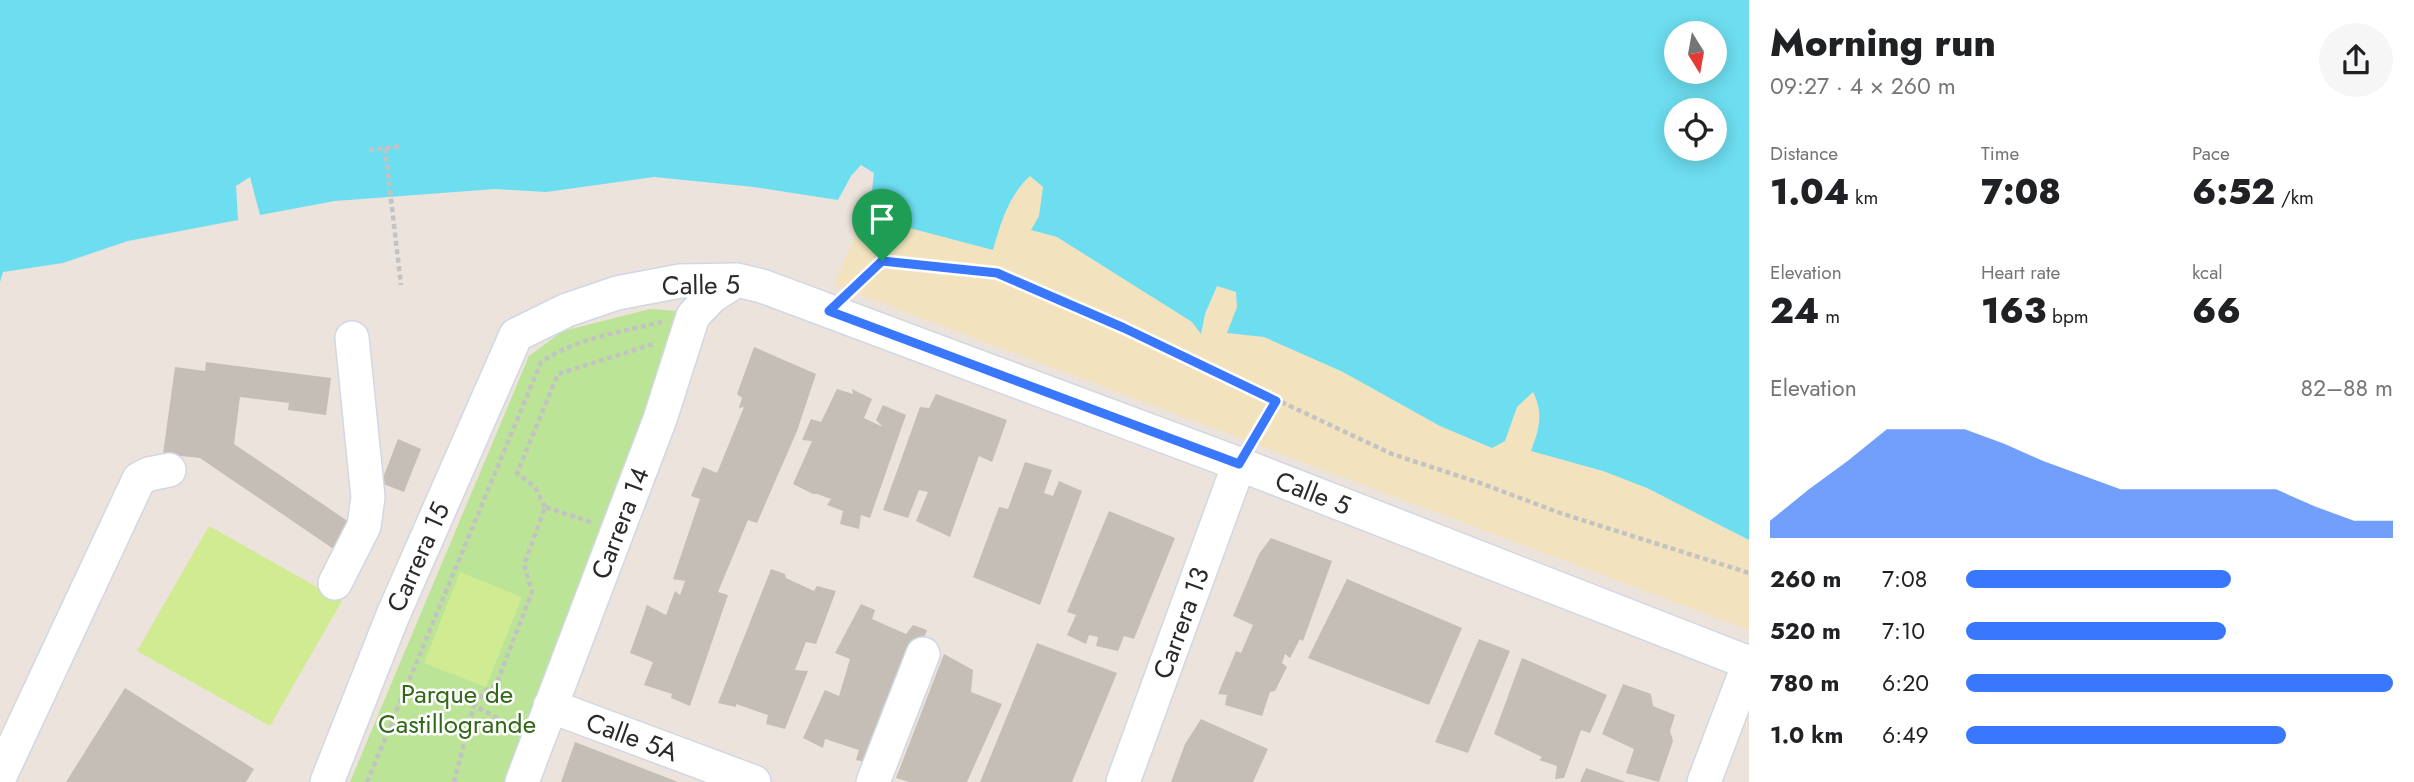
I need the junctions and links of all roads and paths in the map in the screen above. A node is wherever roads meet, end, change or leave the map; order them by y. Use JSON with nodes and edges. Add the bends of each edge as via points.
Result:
{"nodes":[{"id":1,"x":402,"y":146,"type":"dead end"},
{"id":2,"x":385,"y":148,"type":"junction"},
{"id":3,"x":369,"y":150,"type":"dead end"},
{"id":4,"x":737,"y":280,"type":"junction"},
{"id":5,"x":401,"y":285,"type":"dead end"},
{"id":6,"x":829,"y":311,"type":"junction"},
{"id":7,"x":671,"y":319,"type":"dead end"},
{"id":8,"x":516,"y":335,"type":"joint"},
{"id":9,"x":352,"y":338,"type":"dead end"},
{"id":10,"x":652,"y":356,"type":"dead end"},
{"id":11,"x":1276,"y":401,"type":"junction"},
{"id":12,"x":1239,"y":464,"type":"junction"},
{"id":13,"x":169,"y":470,"type":"dead end"},
{"id":14,"x":545,"y":507,"type":"junction"},
{"id":15,"x":589,"y":535,"type":"dead end"},
{"id":16,"x":1749,"y":573,"type":"edge"},
{"id":17,"x":335,"y":583,"type":"dead end"},
{"id":18,"x":923,"y":654,"type":"dead end"},
{"id":19,"x":1749,"y":663,"type":"edge"},
{"id":20,"x":474,"y":705,"type":"junction"},
{"id":21,"x":550,"y":706,"type":"junction"},
{"id":22,"x":517,"y":716,"type":"dead end"},
{"id":23,"x":513,"y":727,"type":"junction"},
{"id":24,"x":509,"y":738,"type":"dead end"},
{"id":25,"x":0,"y":776,"type":"edge"},
{"id":26,"x":327,"y":782,"type":"edge"},
{"id":27,"x":367,"y":782,"type":"edge"},
{"id":28,"x":454,"y":782,"type":"edge"},
{"id":29,"x":522,"y":782,"type":"edge"},
{"id":30,"x":754,"y":782,"type":"edge"},
{"id":31,"x":873,"y":782,"type":"edge"},
{"id":32,"x":1124,"y":782,"type":"edge"},
{"id":33,"x":1704,"y":782,"type":"edge"}],
"edges":[{"from":1,"to":2,"type":"path"},
{"from":2,"to":3,"type":"path"},
{"from":2,"to":5,"type":"path"},
{"from":4,"to":6,"type":"street","name":"Calle 5"},
{"from":4,"to":8,"type":"street","name":"Calle 5","via":[[680,281],[617,293],[567,310]]},
{"from":4,"to":21,"type":"street","name":"Carrera 14","via":[[693,316],[660,419]]},
{"from":6,"to":11,"type":"path","via":[[882,261],[997,273]]},
{"from":6,"to":12,"type":"street","name":"Calle 5"},
{"from":7,"to":27,"type":"path","via":[[573,345],[541,362]]},
{"from":8,"to":26,"type":"street","name":"Carrera 15","via":[[393,615]]},
{"from":9,"to":17,"type":"street","via":[[368,497],[364,526]]},
{"from":10,"to":14,"type":"path","via":[[657,343],[558,374],[517,472],[535,487]]},
{"from":11,"to":12,"type":"path"},
{"from":11,"to":16,"type":"path","via":[[1392,454]]},
{"from":12,"to":19,"type":"street","name":"Calle 5"},
{"from":12,"to":32,"type":"street","name":"Carrera 13"},
{"from":13,"to":25,"type":"street","via":[[139,479]]},
{"from":14,"to":15,"type":"path","via":[[594,523]]},
{"from":14,"to":20,"type":"path","via":[[524,565],[532,592],[496,685]]},
{"from":18,"to":31,"type":"street"},
{"from":19,"to":33,"type":"street"},
{"from":20,"to":23,"type":"path"},
{"from":20,"to":28,"type":"path"},
{"from":21,"to":29,"type":"street","name":"Carrera 14"},
{"from":21,"to":30,"type":"street","name":"Calle 5A"},
{"from":22,"to":23,"type":"path"},
{"from":23,"to":24,"type":"path"}]}
